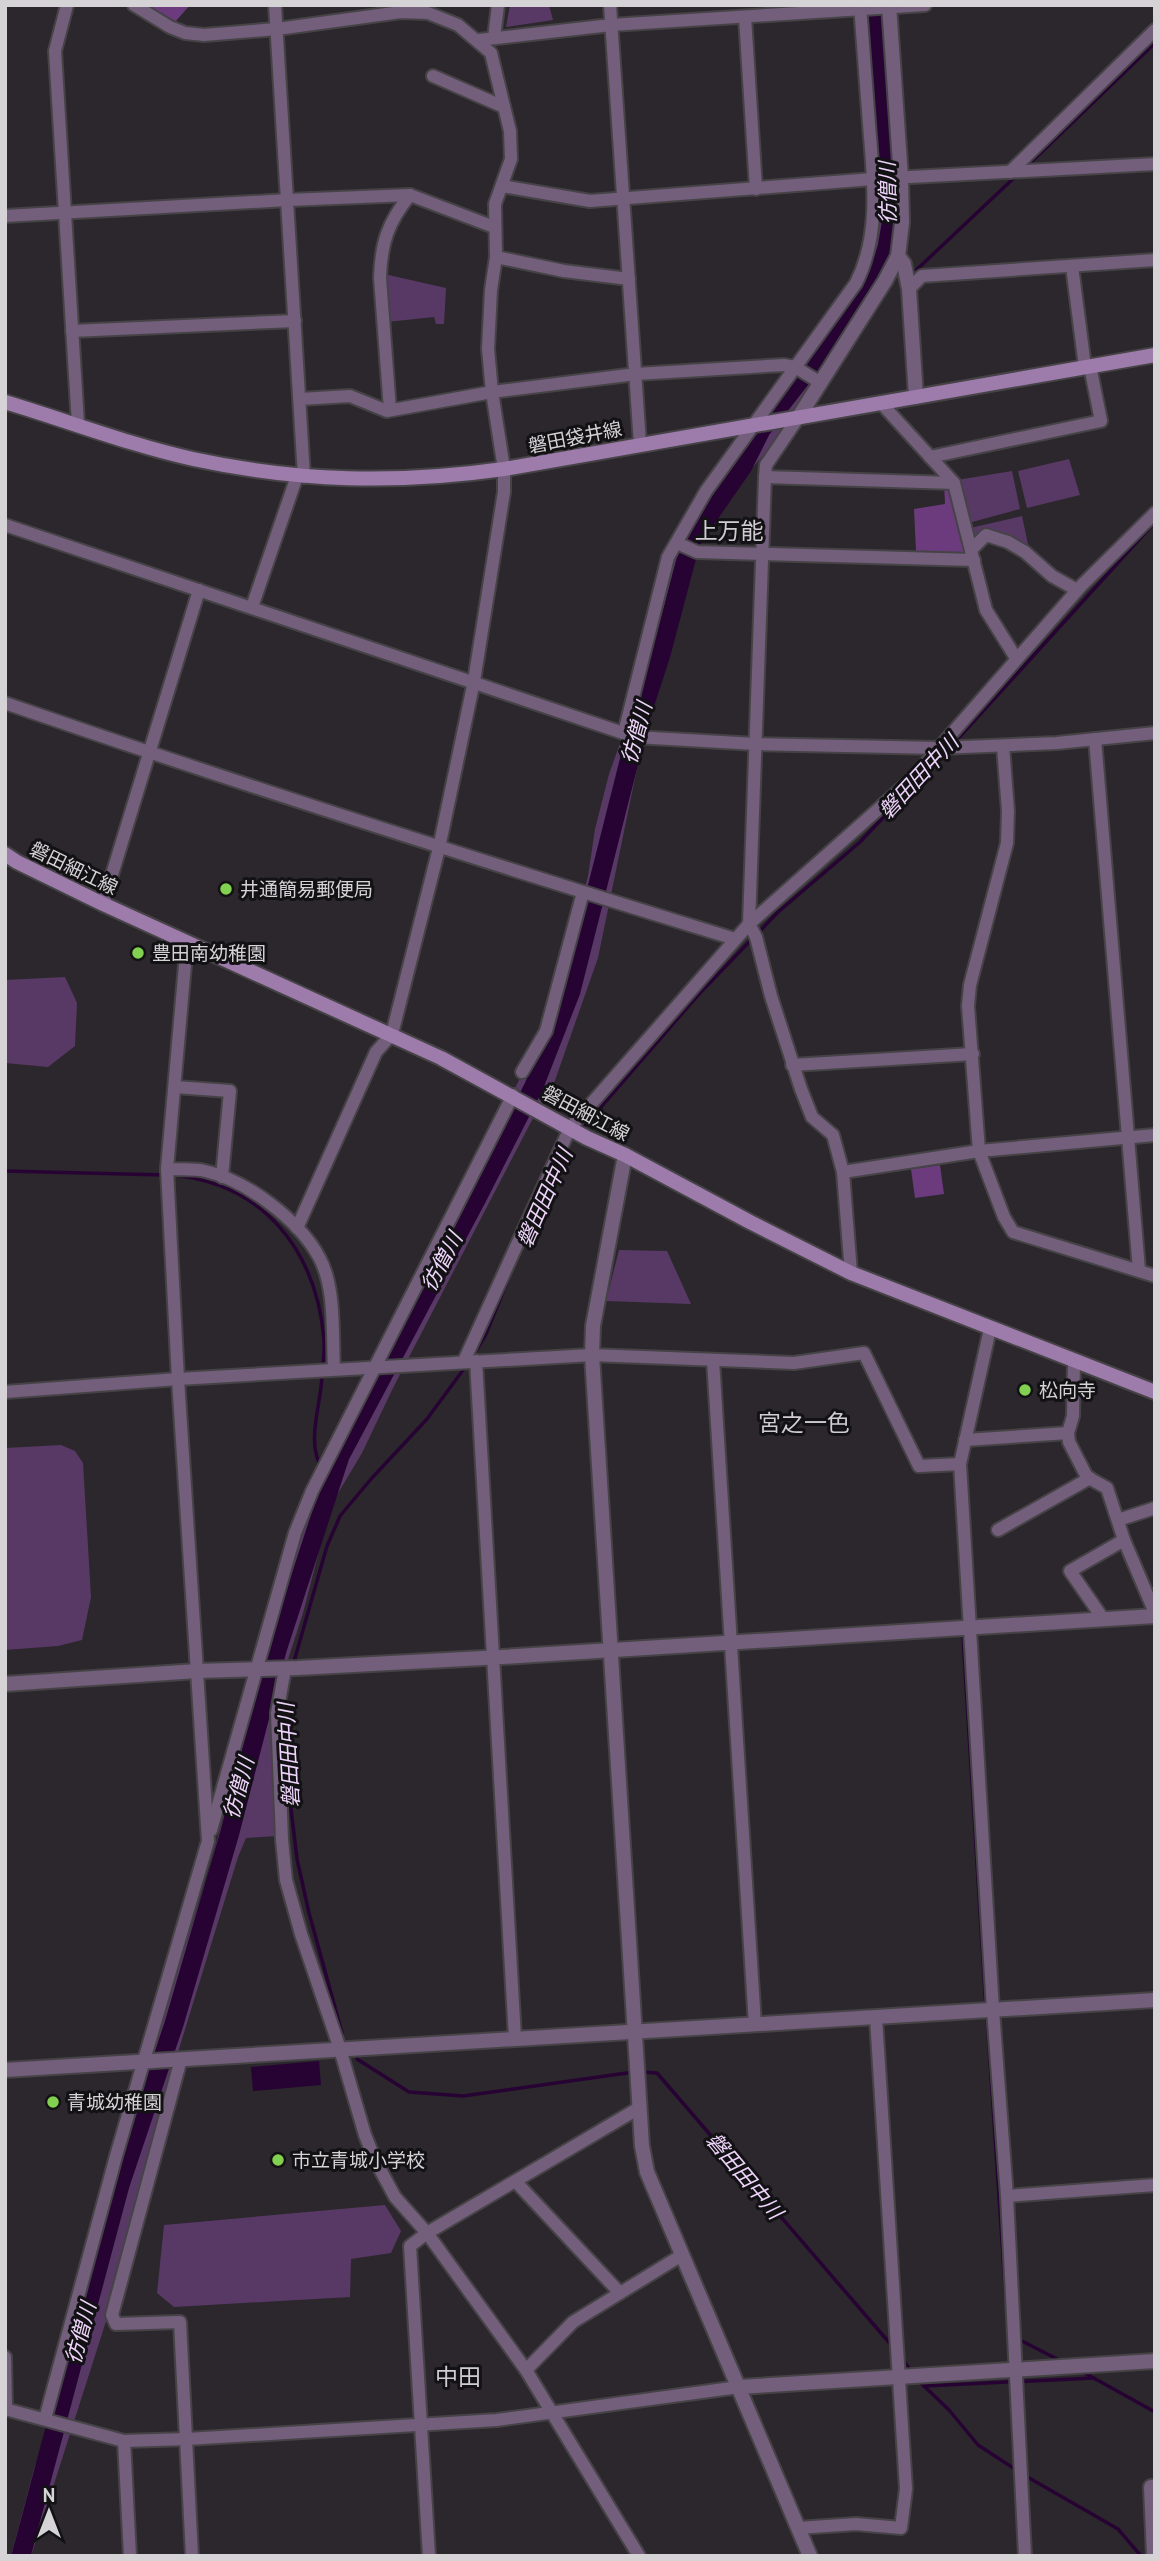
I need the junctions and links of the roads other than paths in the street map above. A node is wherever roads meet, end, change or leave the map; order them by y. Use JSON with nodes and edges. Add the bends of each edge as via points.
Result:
{"nodes":[{"id":1,"x":67,"y":5,"type":"edge"},
{"id":2,"x":134,"y":5,"type":"edge"},
{"id":3,"x":275,"y":5,"type":"edge"},
{"id":4,"x":498,"y":5,"type":"edge"},
{"id":5,"x":610,"y":5,"type":"edge"},
{"id":6,"x":925,"y":5,"type":"edge"},
{"id":7,"x":890,"y":6,"type":"edge"},
{"id":8,"x":860,"y":7,"type":"edge"},
{"id":9,"x":366,"y":11,"type":"edge"},
{"id":10,"x":749,"y":13,"type":"edge"},
{"id":11,"x":611,"y":25,"type":"junction"},
{"id":12,"x":277,"y":29,"type":"junction"},
{"id":13,"x":1155,"y":30,"type":"edge"},
{"id":14,"x":494,"y":38,"type":"junction"},
{"id":15,"x":479,"y":40,"type":"junction"},
{"id":16,"x":433,"y":76,"type":"dead end"},
{"id":17,"x":504,"y":107,"type":"junction"},
{"id":18,"x":1155,"y":164,"type":"edge"},
{"id":19,"x":1010,"y":172,"type":"junction"},
{"id":20,"x":901,"y":178,"type":"junction"},
{"id":21,"x":873,"y":179,"type":"junction"},
{"id":22,"x":502,"y":186,"type":"junction"},
{"id":23,"x":756,"y":189,"type":"junction"},
{"id":24,"x":410,"y":195,"type":"junction"},
{"id":25,"x":624,"y":197,"type":"junction"},
{"id":26,"x":288,"y":200,"type":"junction"},
{"id":27,"x":65,"y":214,"type":"junction"},
{"id":28,"x":5,"y":216,"type":"edge"},
{"id":29,"x":494,"y":227,"type":"junction"},
{"id":30,"x":898,"y":256,"type":"junction"},
{"id":31,"x":496,"y":257,"type":"junction"},
{"id":32,"x":1155,"y":260,"type":"edge"},
{"id":33,"x":1072,"y":266,"type":"junction"},
{"id":34,"x":629,"y":279,"type":"junction"},
{"id":35,"x":909,"y":289,"type":"junction"},
{"id":36,"x":295,"y":321,"type":"junction"},
{"id":37,"x":72,"y":331,"type":"junction"},
{"id":38,"x":1155,"y":355,"type":"edge"},
{"id":39,"x":795,"y":367,"type":"junction"},
{"id":40,"x":1088,"y":367,"type":"junction"},
{"id":41,"x":636,"y":374,"type":"junction"},
{"id":42,"x":821,"y":383,"type":"junction"},
{"id":43,"x":492,"y":392,"type":"junction"},
{"id":44,"x":916,"y":397,"type":"junction"},
{"id":45,"x":300,"y":399,"type":"junction"},
{"id":46,"x":5,"y":402,"type":"edge"},
{"id":47,"x":880,"y":402,"type":"junction"},
{"id":48,"x":390,"y":410,"type":"junction"},
{"id":49,"x":792,"y":419,"type":"junction"},
{"id":50,"x":78,"y":424,"type":"junction"},
{"id":51,"x":754,"y":425,"type":"junction"},
{"id":52,"x":640,"y":444,"type":"junction"},
{"id":53,"x":930,"y":457,"type":"junction"},
{"id":54,"x":504,"y":469,"type":"junction"},
{"id":55,"x":300,"y":476,"type":"junction"},
{"id":56,"x":765,"y":477,"type":"junction"},
{"id":57,"x":954,"y":483,"type":"junction"},
{"id":58,"x":1155,"y":513,"type":"edge"},
{"id":59,"x":5,"y":525,"type":"edge"},
{"id":60,"x":677,"y":543,"type":"junction"},
{"id":61,"x":762,"y":553,"type":"junction"},
{"id":62,"x":972,"y":554,"type":"junction"},
{"id":63,"x":199,"y":590,"type":"junction"},
{"id":64,"x":1077,"y":590,"type":"junction"},
{"id":65,"x":252,"y":607,"type":"junction"},
{"id":66,"x":1016,"y":658,"type":"junction"},
{"id":67,"x":474,"y":681,"type":"junction"},
{"id":68,"x":5,"y":704,"type":"edge"},
{"id":69,"x":1155,"y":733,"type":"edge"},
{"id":70,"x":630,"y":735,"type":"junction"},
{"id":71,"x":1095,"y":739,"type":"junction"},
{"id":72,"x":756,"y":744,"type":"junction"},
{"id":73,"x":1003,"y":746,"type":"junction"},
{"id":74,"x":939,"y":748,"type":"junction"},
{"id":75,"x":150,"y":754,"type":"junction"},
{"id":76,"x":439,"y":848,"type":"junction"},
{"id":77,"x":9,"y":858,"type":"edge"},
{"id":78,"x":583,"y":892,"type":"junction"},
{"id":79,"x":103,"y":904,"type":"junction"},
{"id":80,"x":749,"y":924,"type":"junction"},
{"id":81,"x":735,"y":939,"type":"junction"},
{"id":82,"x":187,"y":942,"type":"junction"},
{"id":83,"x":392,"y":1034,"type":"junction"},
{"id":84,"x":973,"y":1055,"type":"junction"},
{"id":85,"x":792,"y":1065,"type":"junction"},
{"id":86,"x":523,"y":1072,"type":"dead end"},
{"id":87,"x":175,"y":1087,"type":"junction"},
{"id":88,"x":513,"y":1095,"type":"junction"},
{"id":89,"x":569,"y":1128,"type":"junction"},
{"id":90,"x":1155,"y":1135,"type":"edge"},
{"id":91,"x":1129,"y":1137,"type":"junction"},
{"id":92,"x":979,"y":1151,"type":"junction"},
{"id":93,"x":625,"y":1155,"type":"junction"},
{"id":94,"x":167,"y":1169,"type":"junction"},
{"id":95,"x":843,"y":1172,"type":"junction"},
{"id":96,"x":222,"y":1177,"type":"junction"},
{"id":97,"x":297,"y":1228,"type":"junction"},
{"id":98,"x":1139,"y":1270,"type":"junction"},
{"id":99,"x":851,"y":1273,"type":"junction"},
{"id":100,"x":1155,"y":1276,"type":"edge"},
{"id":101,"x":990,"y":1329,"type":"junction"},
{"id":102,"x":592,"y":1355,"type":"junction"},
{"id":103,"x":713,"y":1360,"type":"junction"},
{"id":104,"x":470,"y":1361,"type":"junction"},
{"id":105,"x":1074,"y":1361,"type":"junction"},
{"id":106,"x":376,"y":1367,"type":"junction"},
{"id":107,"x":334,"y":1369,"type":"junction"},
{"id":108,"x":178,"y":1379,"type":"junction"},
{"id":109,"x":5,"y":1391,"type":"edge"},
{"id":110,"x":1155,"y":1392,"type":"edge"},
{"id":111,"x":1068,"y":1433,"type":"junction"},
{"id":112,"x":965,"y":1440,"type":"junction"},
{"id":113,"x":960,"y":1464,"type":"junction"},
{"id":114,"x":1090,"y":1478,"type":"junction"},
{"id":115,"x":1155,"y":1508,"type":"edge"},
{"id":116,"x":1118,"y":1520,"type":"junction"},
{"id":117,"x":998,"y":1531,"type":"dead end"},
{"id":118,"x":1124,"y":1541,"type":"junction"},
{"id":119,"x":1155,"y":1615,"type":"edge"},
{"id":120,"x":1104,"y":1620,"type":"junction"},
{"id":121,"x":969,"y":1629,"type":"junction"},
{"id":122,"x":731,"y":1643,"type":"junction"},
{"id":123,"x":611,"y":1649,"type":"junction"},
{"id":124,"x":495,"y":1657,"type":"junction"},
{"id":125,"x":285,"y":1669,"type":"junction"},
{"id":126,"x":257,"y":1670,"type":"junction"},
{"id":127,"x":197,"y":1671,"type":"junction"},
{"id":128,"x":5,"y":1684,"type":"edge"},
{"id":129,"x":208,"y":1840,"type":"junction"},
{"id":130,"x":1155,"y":2000,"type":"edge"},
{"id":131,"x":993,"y":2010,"type":"junction"},
{"id":132,"x":876,"y":2018,"type":"junction"},
{"id":133,"x":755,"y":2025,"type":"junction"},
{"id":134,"x":634,"y":2033,"type":"junction"},
{"id":135,"x":515,"y":2038,"type":"junction"},
{"id":136,"x":340,"y":2049,"type":"junction"},
{"id":137,"x":181,"y":2059,"type":"junction"},
{"id":138,"x":145,"y":2061,"type":"junction"},
{"id":139,"x":5,"y":2070,"type":"edge"},
{"id":140,"x":639,"y":2108,"type":"junction"},
{"id":141,"x":516,"y":2182,"type":"junction"},
{"id":142,"x":1155,"y":2185,"type":"edge"},
{"id":143,"x":1007,"y":2196,"type":"junction"},
{"id":144,"x":427,"y":2234,"type":"junction"},
{"id":145,"x":682,"y":2255,"type":"junction"},
{"id":146,"x":620,"y":2293,"type":"junction"},
{"id":147,"x":5,"y":2357,"type":"edge"},
{"id":148,"x":1155,"y":2361,"type":"edge"},
{"id":149,"x":526,"y":2370,"type":"junction"},
{"id":150,"x":1015,"y":2371,"type":"junction"},
{"id":151,"x":898,"y":2377,"type":"junction"},
{"id":152,"x":739,"y":2387,"type":"junction"},
{"id":153,"x":6,"y":2409,"type":"edge"},
{"id":154,"x":552,"y":2413,"type":"junction"},
{"id":155,"x":45,"y":2419,"type":"junction"},
{"id":156,"x":422,"y":2425,"type":"junction"},
{"id":157,"x":187,"y":2439,"type":"junction"},
{"id":158,"x":124,"y":2441,"type":"junction"},
{"id":159,"x":1155,"y":2487,"type":"edge"},
{"id":160,"x":799,"y":2528,"type":"junction"},
{"id":161,"x":130,"y":2556,"type":"edge"},
{"id":162,"x":192,"y":2556,"type":"edge"},
{"id":163,"x":429,"y":2556,"type":"edge"},
{"id":164,"x":639,"y":2556,"type":"edge"},
{"id":165,"x":810,"y":2556,"type":"edge"},
{"id":166,"x":1025,"y":2556,"type":"edge"},
{"id":167,"x":1154,"y":2556,"type":"edge"}],
"edges":[{"from":1,"to":27,"type":"street","via":[[55,51]]},
{"from":2,"to":12,"type":"street","via":[[185,33]]},
{"from":3,"to":12,"type":"street"},
{"from":4,"to":14,"type":"street"},
{"from":5,"to":11,"type":"street"},
{"from":6,"to":7,"type":"street"},
{"from":7,"to":8,"type":"street"},
{"from":7,"to":20,"type":"street"},
{"from":8,"to":10,"type":"street"},
{"from":8,"to":21,"type":"street"},
{"from":9,"to":12,"type":"street"},
{"from":9,"to":15,"type":"street","via":[[428,13]]},
{"from":10,"to":11,"type":"street"},
{"from":10,"to":23,"type":"street"},
{"from":11,"to":14,"type":"street"},
{"from":11,"to":25,"type":"street"},
{"from":12,"to":26,"type":"street"},
{"from":13,"to":19,"type":"street"},
{"from":14,"to":15,"type":"street"},
{"from":15,"to":17,"type":"street","via":[[491,52]]},
{"from":16,"to":17,"type":"street"},
{"from":17,"to":22,"type":"street","via":[[511,159]]},
{"from":18,"to":19,"type":"street"},
{"from":19,"to":20,"type":"street"},
{"from":20,"to":21,"type":"street"},
{"from":20,"to":30,"type":"street"},
{"from":21,"to":23,"type":"street"},
{"from":21,"to":39,"type":"street","via":[[873,219],[864,267]]},
{"from":22,"to":25,"type":"street","via":[[590,201]]},
{"from":22,"to":29,"type":"street"},
{"from":23,"to":25,"type":"street"},
{"from":24,"to":26,"type":"street"},
{"from":24,"to":29,"type":"street"},
{"from":24,"to":48,"type":"street","via":[[394,215],[381,258]]},
{"from":25,"to":34,"type":"street"},
{"from":26,"to":27,"type":"street"},
{"from":26,"to":36,"type":"street"},
{"from":27,"to":28,"type":"street"},
{"from":27,"to":37,"type":"street"},
{"from":29,"to":31,"type":"street"},
{"from":30,"to":35,"type":"street"},
{"from":30,"to":42,"type":"street"},
{"from":31,"to":34,"type":"street"},
{"from":31,"to":43,"type":"street","via":[[488,349]]},
{"from":32,"to":33,"type":"street"},
{"from":33,"to":35,"type":"street","via":[[922,276]]},
{"from":33,"to":40,"type":"street"},
{"from":34,"to":41,"type":"street"},
{"from":35,"to":44,"type":"street"},
{"from":36,"to":37,"type":"street"},
{"from":36,"to":45,"type":"street"},
{"from":37,"to":50,"type":"street"},
{"from":38,"to":40,"type":"main road","name":"磐田袋井線"},
{"from":39,"to":41,"type":"street"},
{"from":39,"to":42,"type":"street"},
{"from":39,"to":51,"type":"street"},
{"from":40,"to":44,"type":"main road","name":"磐田袋井線"},
{"from":40,"to":53,"type":"street","via":[[1101,421]]},
{"from":41,"to":43,"type":"street"},
{"from":41,"to":52,"type":"street"},
{"from":42,"to":49,"type":"street"},
{"from":43,"to":48,"type":"street"},
{"from":43,"to":54,"type":"street"},
{"from":44,"to":47,"type":"main road","name":"磐田袋井線"},
{"from":45,"to":48,"type":"street","via":[[350,396]]},
{"from":45,"to":55,"type":"street"},
{"from":46,"to":50,"type":"main road","name":"磐田袋井線"},
{"from":47,"to":49,"type":"main road","name":"磐田袋井線"},
{"from":47,"to":53,"type":"street"},
{"from":49,"to":51,"type":"main road","name":"磐田袋井線"},
{"from":49,"to":56,"type":"street","via":[[766,465]]},
{"from":50,"to":55,"type":"main road","name":"磐田袋井線","via":[[191,458]]},
{"from":51,"to":52,"type":"main road","name":"磐田袋井線"},
{"from":51,"to":60,"type":"street","via":[[706,491]]},
{"from":52,"to":54,"type":"main road","name":"磐田袋井線"},
{"from":53,"to":57,"type":"street"},
{"from":54,"to":55,"type":"main road","name":"磐田袋井線","via":[[380,481]]},
{"from":54,"to":67,"type":"street"},
{"from":55,"to":65,"type":"street"},
{"from":56,"to":57,"type":"street"},
{"from":56,"to":61,"type":"street"},
{"from":57,"to":62,"type":"street"},
{"from":58,"to":64,"type":"street"},
{"from":59,"to":63,"type":"street"},
{"from":60,"to":61,"type":"street","via":[[697,552]]},
{"from":60,"to":70,"type":"street","via":[[668,557]]},
{"from":61,"to":62,"type":"street"},
{"from":61,"to":72,"type":"street"},
{"from":62,"to":64,"type":"street","via":[[986,535],[1008,542]]},
{"from":62,"to":66,"type":"street","via":[[986,610]]},
{"from":63,"to":65,"type":"street"},
{"from":63,"to":75,"type":"street"},
{"from":64,"to":66,"type":"street"},
{"from":65,"to":67,"type":"street"},
{"from":66,"to":74,"type":"street"},
{"from":67,"to":70,"type":"street"},
{"from":67,"to":76,"type":"street"},
{"from":68,"to":75,"type":"street"},
{"from":69,"to":71,"type":"street"},
{"from":70,"to":72,"type":"street"},
{"from":71,"to":73,"type":"street"},
{"from":71,"to":91,"type":"street"},
{"from":72,"to":74,"type":"street"},
{"from":72,"to":80,"type":"street"},
{"from":73,"to":74,"type":"street"},
{"from":73,"to":84,"type":"street","via":[[1007,843],[970,985]]},
{"from":74,"to":80,"type":"street","via":[[911,779]]},
{"from":75,"to":76,"type":"street"},
{"from":75,"to":79,"type":"street"},
{"from":76,"to":78,"type":"street"},
{"from":76,"to":83,"type":"street"},
{"from":77,"to":79,"type":"main road","name":"磐田細江線"},
{"from":78,"to":81,"type":"street"},
{"from":78,"to":86,"type":"street","via":[[546,1031]]},
{"from":79,"to":82,"type":"main road","name":"磐田細江線"},
{"from":80,"to":81,"type":"street"},
{"from":80,"to":85,"type":"street","via":[[757,937]]},
{"from":81,"to":89,"type":"street"},
{"from":82,"to":83,"type":"main road","name":"磐田細江線"},
{"from":82,"to":87,"type":"street"},
{"from":83,"to":88,"type":"main road","name":"磐田細江線"},
{"from":83,"to":97,"type":"street","via":[[376,1052]]},
{"from":84,"to":85,"type":"street"},
{"from":84,"to":92,"type":"street"},
{"from":85,"to":95,"type":"street","via":[[812,1117],[833,1135]]},
{"from":87,"to":94,"type":"street"},
{"from":87,"to":96,"type":"street","via":[[230,1091]]},
{"from":88,"to":89,"type":"main road","name":"磐田細江線"},
{"from":88,"to":106,"type":"street"},
{"from":89,"to":93,"type":"main road","name":"磐田細江線"},
{"from":89,"to":104,"type":"street"},
{"from":90,"to":91,"type":"street"},
{"from":91,"to":92,"type":"street"},
{"from":91,"to":98,"type":"street"},
{"from":92,"to":95,"type":"street"},
{"from":92,"to":98,"type":"street","via":[[1013,1232]]},
{"from":93,"to":99,"type":"main road","name":"磐田細江線"},
{"from":93,"to":102,"type":"street","via":[[593,1326]]},
{"from":94,"to":96,"type":"street"},
{"from":94,"to":108,"type":"street"},
{"from":95,"to":99,"type":"street"},
{"from":96,"to":97,"type":"street","via":[[250,1189]]},
{"from":97,"to":107,"type":"street","via":[[320,1258],[330,1295]]},
{"from":98,"to":100,"type":"street"},
{"from":99,"to":101,"type":"main road","name":"磐田細江線"},
{"from":101,"to":105,"type":"main road","name":"磐田細江線"},
{"from":101,"to":112,"type":"street"},
{"from":102,"to":103,"type":"street"},
{"from":102,"to":104,"type":"street"},
{"from":102,"to":123,"type":"street"},
{"from":103,"to":113,"type":"street","via":[[794,1363],[864,1353],[919,1466]]},
{"from":103,"to":122,"type":"street"},
{"from":104,"to":106,"type":"street"},
{"from":104,"to":124,"type":"street"},
{"from":105,"to":110,"type":"main road","name":"磐田細江線"},
{"from":105,"to":111,"type":"street","via":[[1073,1416]]},
{"from":106,"to":107,"type":"street"},
{"from":106,"to":126,"type":"street","via":[[295,1534]]},
{"from":107,"to":108,"type":"street"},
{"from":108,"to":109,"type":"street"},
{"from":108,"to":127,"type":"street"},
{"from":111,"to":112,"type":"street"},
{"from":111,"to":114,"type":"street"},
{"from":112,"to":113,"type":"street"},
{"from":113,"to":121,"type":"street"},
{"from":114,"to":116,"type":"street","via":[[1107,1488]]},
{"from":114,"to":117,"type":"street"},
{"from":115,"to":116,"type":"street"},
{"from":116,"to":118,"type":"street"},
{"from":118,"to":119,"type":"street"},
{"from":118,"to":120,"type":"street","via":[[1070,1571]]},
{"from":119,"to":120,"type":"street"},
{"from":120,"to":121,"type":"street"},
{"from":121,"to":122,"type":"street"},
{"from":121,"to":131,"type":"street"},
{"from":122,"to":123,"type":"street"},
{"from":122,"to":133,"type":"street"},
{"from":123,"to":124,"type":"street"},
{"from":123,"to":134,"type":"street"},
{"from":124,"to":125,"type":"street"},
{"from":124,"to":135,"type":"street"},
{"from":125,"to":126,"type":"street"},
{"from":125,"to":136,"type":"street","via":[[278,1713],[286,1880]]},
{"from":126,"to":127,"type":"street"},
{"from":126,"to":129,"type":"street"},
{"from":127,"to":128,"type":"street"},
{"from":127,"to":129,"type":"street"},
{"from":129,"to":138,"type":"street"},
{"from":130,"to":131,"type":"street"},
{"from":131,"to":132,"type":"street"},
{"from":131,"to":143,"type":"street"},
{"from":132,"to":133,"type":"street"},
{"from":132,"to":151,"type":"street"},
{"from":133,"to":134,"type":"street"},
{"from":134,"to":135,"type":"street"},
{"from":134,"to":140,"type":"street"},
{"from":135,"to":136,"type":"street"},
{"from":136,"to":137,"type":"street"},
{"from":136,"to":144,"type":"street","via":[[375,2160],[395,2197]]},
{"from":137,"to":138,"type":"street"},
{"from":137,"to":157,"type":"street","via":[[112,2315],[116,2324],[180,2322]]},
{"from":138,"to":139,"type":"street"},
{"from":138,"to":155,"type":"street"},
{"from":140,"to":141,"type":"street"},
{"from":140,"to":145,"type":"street","via":[[647,2172]]},
{"from":141,"to":144,"type":"street"},
{"from":141,"to":146,"type":"street"},
{"from":142,"to":143,"type":"street"},
{"from":143,"to":150,"type":"street"},
{"from":144,"to":149,"type":"street"},
{"from":144,"to":156,"type":"street","via":[[410,2246]]},
{"from":145,"to":146,"type":"street"},
{"from":145,"to":152,"type":"street"},
{"from":146,"to":149,"type":"street","via":[[573,2322]]},
{"from":147,"to":153,"type":"street"},
{"from":148,"to":150,"type":"street"},
{"from":149,"to":154,"type":"street"},
{"from":150,"to":151,"type":"street"},
{"from":150,"to":166,"type":"street"},
{"from":151,"to":152,"type":"street"},
{"from":151,"to":160,"type":"street","via":[[906,2489],[901,2528],[856,2524]]},
{"from":152,"to":154,"type":"street"},
{"from":152,"to":160,"type":"street"},
{"from":153,"to":155,"type":"street"},
{"from":154,"to":156,"type":"street"},
{"from":154,"to":164,"type":"street"},
{"from":155,"to":158,"type":"street"},
{"from":156,"to":157,"type":"street"},
{"from":156,"to":163,"type":"street"},
{"from":157,"to":158,"type":"street"},
{"from":157,"to":162,"type":"street"},
{"from":158,"to":161,"type":"street"},
{"from":159,"to":167,"type":"street","via":[[1151,2487]]},
{"from":160,"to":165,"type":"street"}]}
